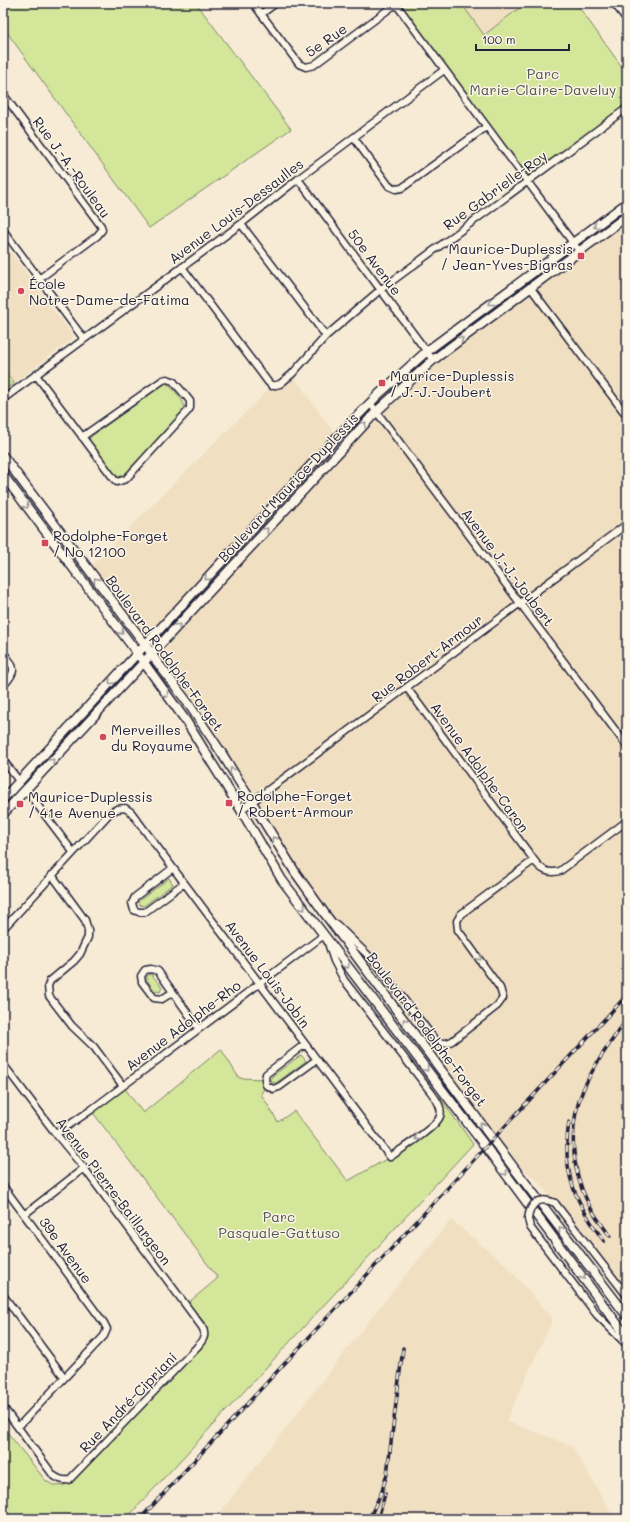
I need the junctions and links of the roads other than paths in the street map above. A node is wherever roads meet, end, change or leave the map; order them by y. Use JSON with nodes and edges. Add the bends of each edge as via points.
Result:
{"nodes":[{"id":1,"x":253,"y":3,"type":"edge"},
{"id":2,"x":276,"y":3,"type":"edge"},
{"id":3,"x":614,"y":3,"type":"edge"},
{"id":4,"x":397,"y":4,"type":"edge"},
{"id":5,"x":261,"y":14,"type":"junction"},
{"id":6,"x":627,"y":20,"type":"edge"},
{"id":7,"x":444,"y":70,"type":"junction"},
{"id":8,"x":3,"y":94,"type":"edge"},
{"id":9,"x":627,"y":108,"type":"edge"},
{"id":10,"x":486,"y":127,"type":"junction"},
{"id":11,"x":354,"y":138,"type":"junction"},
{"id":12,"x":298,"y":179,"type":"junction"},
{"id":13,"x":527,"y":181,"type":"junction"},
{"id":14,"x":627,"y":203,"type":"edge"},
{"id":15,"x":627,"y":216,"type":"edge"},
{"id":16,"x":241,"y":224,"type":"junction"},
{"id":17,"x":3,"y":230,"type":"edge"},
{"id":18,"x":573,"y":243,"type":"junction"},
{"id":19,"x":579,"y":251,"type":"junction"},
{"id":20,"x":182,"y":267,"type":"junction"},
{"id":21,"x":39,"y":279,"type":"junction"},
{"id":22,"x":530,"y":287,"type":"junction"},
{"id":23,"x":380,"y":290,"type":"junction"},
{"id":24,"x":326,"y":336,"type":"junction"},
{"id":25,"x":84,"y":339,"type":"junction"},
{"id":26,"x":427,"y":351,"type":"junction"},
{"id":27,"x":433,"y":360,"type":"junction"},
{"id":28,"x":36,"y":375,"type":"junction"},
{"id":29,"x":3,"y":399,"type":"edge"},
{"id":30,"x":370,"y":402,"type":"junction"},
{"id":31,"x":377,"y":410,"type":"junction"},
{"id":32,"x":627,"y":416,"type":"edge"},
{"id":33,"x":82,"y":437,"type":"junction"},
{"id":34,"x":3,"y":456,"type":"edge"},
{"id":35,"x":3,"y":475,"type":"edge"},
{"id":36,"x":627,"y":524,"type":"edge"},
{"id":37,"x":521,"y":604,"type":"junction"},
{"id":38,"x":145,"y":644,"type":"junction"},
{"id":39,"x":3,"y":652,"type":"edge"},
{"id":40,"x":137,"y":653,"type":"junction"},
{"id":41,"x":151,"y":654,"type":"junction"},
{"id":42,"x":143,"y":663,"type":"junction"},
{"id":43,"x":3,"y":686,"type":"edge"},
{"id":44,"x":407,"y":688,"type":"junction"},
{"id":45,"x":627,"y":746,"type":"edge"},
{"id":46,"x":3,"y":760,"type":"edge"},
{"id":47,"x":19,"y":781,"type":"junction"},
{"id":48,"x":26,"y":790,"type":"junction"},
{"id":49,"x":3,"y":799,"type":"edge"},
{"id":50,"x":252,"y":803,"type":"junction"},
{"id":51,"x":242,"y":810,"type":"junction"},
{"id":52,"x":3,"y":814,"type":"edge"},
{"id":53,"x":627,"y":821,"type":"edge"},
{"id":54,"x":73,"y":852,"type":"junction"},
{"id":55,"x":534,"y":860,"type":"junction"},
{"id":56,"x":173,"y":868,"type":"junction"},
{"id":57,"x":295,"y":872,"type":"junction"},
{"id":58,"x":52,"y":875,"type":"junction"},
{"id":59,"x":282,"y":880,"type":"junction"},
{"id":60,"x":184,"y":883,"type":"junction"},
{"id":61,"x":325,"y":914,"type":"junction"},
{"id":62,"x":3,"y":928,"type":"edge"},
{"id":63,"x":326,"y":937,"type":"junction"},
{"id":64,"x":259,"y":983,"type":"junction"},
{"id":65,"x":173,"y":992,"type":"junction"},
{"id":66,"x":199,"y":1029,"type":"junction"},
{"id":67,"x":305,"y":1044,"type":"junction"},
{"id":68,"x":316,"y":1060,"type":"junction"},
{"id":69,"x":3,"y":1064,"type":"edge"},
{"id":70,"x":123,"y":1086,"type":"junction"},
{"id":71,"x":56,"y":1134,"type":"junction"},
{"id":72,"x":390,"y":1157,"type":"joint"},
{"id":73,"x":84,"y":1168,"type":"junction"},
{"id":74,"x":3,"y":1186,"type":"edge"},
{"id":75,"x":25,"y":1214,"type":"junction"},
{"id":76,"x":3,"y":1294,"type":"edge"},
{"id":77,"x":627,"y":1296,"type":"edge"},
{"id":78,"x":627,"y":1316,"type":"edge"},
{"id":79,"x":205,"y":1334,"type":"joint"},
{"id":80,"x":627,"y":1337,"type":"edge"},
{"id":81,"x":627,"y":1345,"type":"edge"},
{"id":82,"x":64,"y":1377,"type":"junction"},
{"id":83,"x":3,"y":1407,"type":"edge"},
{"id":84,"x":18,"y":1427,"type":"junction"}],
"edges":[{"from":1,"to":5,"type":"street"},
{"from":2,"to":5,"type":"street"},
{"from":3,"to":6,"type":"street"},
{"from":4,"to":5,"type":"street","name":"5e Rue","via":[[314,65],[306,67],[299,64]]},
{"from":4,"to":7,"type":"street"},
{"from":7,"to":10,"type":"street"},
{"from":7,"to":11,"type":"street","name":"Avenue Louis-Dessaulles"},
{"from":8,"to":21,"type":"street","name":"Rue J.-A.-Rouleau","via":[[102,230]]},
{"from":9,"to":13,"type":"street","name":"Rue Gabrielle-Roy"},
{"from":10,"to":11,"type":"street","via":[[402,188],[396,189],[389,186]]},
{"from":10,"to":13,"type":"street"},
{"from":11,"to":12,"type":"street","name":"Avenue Louis-Dessaulles"},
{"from":12,"to":16,"type":"street","name":"Avenue Louis-Dessaulles"},
{"from":12,"to":23,"type":"street","name":"50e Avenue"},
{"from":13,"to":18,"type":"street"},
{"from":13,"to":23,"type":"street","name":"Rue Gabrielle-Roy"},
{"from":14,"to":18,"type":"street","name":"Boulevard Maurice-Duplessis","one_way":true},
{"from":15,"to":19,"type":"street","name":"Boulevard Maurice-Duplessis"},
{"from":16,"to":20,"type":"street","name":"Avenue Louis-Dessaulles"},
{"from":16,"to":24,"type":"street"},
{"from":17,"to":21,"type":"street"},
{"from":18,"to":19,"type":"street"},
{"from":18,"to":26,"type":"street","name":"Boulevard Maurice-Duplessis","one_way":true},
{"from":19,"to":22,"type":"street","name":"Boulevard Maurice-Duplessis"},
{"from":20,"to":24,"type":"street","name":"Rue Gabrielle-Roy","via":[[272,386],[280,384],[292,374]]},
{"from":20,"to":25,"type":"street","name":"Avenue Louis-Dessaulles"},
{"from":21,"to":25,"type":"street"},
{"from":27,"to":22,"type":"street","name":"Boulevard Maurice-Duplessis","one_way":true},
{"from":22,"to":32,"type":"street"},
{"from":23,"to":24,"type":"street","name":"Rue Gabrielle-Roy"},
{"from":23,"to":26,"type":"street","name":"50e Avenue"},
{"from":25,"to":28,"type":"street","name":"Avenue Louis-Dessaulles"},
{"from":26,"to":27,"type":"street","name":"50e Avenue"},
{"from":26,"to":30,"type":"street","name":"Boulevard Maurice-Duplessis"},
{"from":27,"to":31,"type":"street","name":"Boulevard Maurice-Duplessis"},
{"from":28,"to":29,"type":"street","name":"Avenue Louis-Dessaulles"},
{"from":28,"to":33,"type":"street"},
{"from":30,"to":31,"type":"street","name":"Avenue J.-J.-Joubert"},
{"from":30,"to":38,"type":"street","name":"Boulevard Maurice-Duplessis","one_way":true},
{"from":31,"to":37,"type":"street","name":"Avenue J.-J.-Joubert"},
{"from":41,"to":31,"type":"street","name":"Boulevard Maurice-Duplessis","one_way":true},
{"from":33,"to":33,"type":"street","via":[[114,480],[122,481],[188,412],[190,401],[173,381],[163,380]]},
{"from":38,"to":34,"type":"street","name":"Boulevard Rodolphe-Forget","one_way":true},
{"from":35,"to":40,"type":"street","name":"Boulevard Rodolphe-Forget","one_way":true},
{"from":36,"to":37,"type":"street","name":"Rue Robert-Armour"},
{"from":37,"to":44,"type":"street","name":"Rue Robert-Armour"},
{"from":37,"to":45,"type":"street","name":"Avenue J.-J.-Joubert"},
{"from":38,"to":40,"type":"street","name":"Boulevard Maurice-Duplessis"},
{"from":38,"to":41,"type":"street","name":"Boulevard Rodolphe-Forget"},
{"from":39,"to":43,"type":"street","via":[[14,666],[13,674]]},
{"from":40,"to":42,"type":"street","name":"Boulevard Rodolphe-Forget"},
{"from":40,"to":47,"type":"street","name":"Boulevard Maurice-Duplessis","one_way":true},
{"from":41,"to":42,"type":"street","name":"Boulevard Maurice-Duplessis"},
{"from":50,"to":41,"type":"street","name":"Boulevard Rodolphe-Forget","one_way":true,"via":[[188,703]]},
{"from":48,"to":42,"type":"street","name":"Boulevard Maurice-Duplessis","one_way":true},
{"from":42,"to":51,"type":"street","name":"Boulevard Rodolphe-Forget","one_way":true,"via":[[186,721]]},
{"from":44,"to":50,"type":"street","name":"Rue Robert-Armour"},
{"from":44,"to":55,"type":"street","name":"Avenue Adolphe-Caron"},
{"from":46,"to":47,"type":"street"},
{"from":47,"to":49,"type":"street","name":"Boulevard Maurice-Duplessis"},
{"from":48,"to":52,"type":"street","name":"Boulevard Maurice-Duplessis"},
{"from":48,"to":54,"type":"street"},
{"from":50,"to":51,"type":"street","name":"Rue Robert-Armour"},
{"from":57,"to":50,"type":"street","name":"Boulevard Rodolphe-Forget","one_way":true},
{"from":51,"to":59,"type":"street","name":"Boulevard Rodolphe-Forget"},
{"from":53,"to":55,"type":"street","name":"Avenue Adolphe-Caron","via":[[560,871],[549,872]]},
{"from":54,"to":56,"type":"street","name":"Avenue Louis-Jobin","via":[[110,813],[125,808],[131,812]]},
{"from":54,"to":58,"type":"street"},
{"from":55,"to":61,"type":"street","one_way":true,"via":[[461,914],[457,921],[457,926],[500,988],[503,998],[497,1006],[452,1041],[441,1044],[432,1037],[375,962]]},
{"from":56,"to":60,"type":"street","name":"Avenue Louis-Jobin"},
{"from":56,"to":60,"type":"street","via":[[135,897],[132,903],[134,910],[145,912]]},
{"from":57,"to":59,"type":"street"},
{"from":57,"to":61,"type":"street","name":"Boulevard Rodolphe-Forget"},
{"from":58,"to":62,"type":"street"},
{"from":58,"to":70,"type":"street","via":[[85,920],[88,937],[74,961],[50,981],[50,996],[72,1026],[94,1047]]},
{"from":59,"to":63,"type":"street","name":"Boulevard Rodolphe-Forget","one_way":true},
{"from":60,"to":64,"type":"street","name":"Avenue Louis-Jobin"},
{"from":78,"to":61,"type":"street","name":"Boulevard Rodolphe-Forget","one_way":true},
{"from":63,"to":64,"type":"street","name":"Avenue Adolphe-Rho"},
{"from":63,"to":72,"type":"street","name":"Boulevard Rodolphe-Forget","one_way":true,"via":[[344,980],[430,1091],[440,1108],[441,1115],[435,1124]]},
{"from":63,"to":80,"type":"street","name":"Boulevard Rodolphe-Forget","one_way":true},
{"from":64,"to":66,"type":"street","name":"Avenue Adolphe-Rho"},
{"from":64,"to":67,"type":"street","name":"Avenue Louis-Jobin"},
{"from":65,"to":65,"type":"street","via":[[158,972],[145,970],[141,976],[142,982],[154,998],[162,999]]},
{"from":65,"to":66,"type":"street"},
{"from":66,"to":70,"type":"street","name":"Avenue Adolphe-Rho"},
{"from":67,"to":68,"type":"street","name":"Avenue Louis-Jobin"},
{"from":67,"to":68,"type":"street","via":[[266,1074],[266,1085],[273,1089],[279,1087]]},
{"from":68,"to":72,"type":"street","name":"Avenue Louis-Jobin"},
{"from":69,"to":71,"type":"street","name":"Avenue Pierre-Baillargeon"},
{"from":70,"to":71,"type":"street","name":"Avenue Adolphe-Rho"},
{"from":71,"to":73,"type":"street","name":"Avenue Pierre-Baillargeon"},
{"from":73,"to":75,"type":"street"},
{"from":73,"to":79,"type":"street","name":"Avenue Pierre-Baillargeon"},
{"from":74,"to":75,"type":"street","name":"39e Avenue"},
{"from":75,"to":82,"type":"street","name":"39e Avenue","via":[[107,1330]]},
{"from":76,"to":82,"type":"street"},
{"from":77,"to":81,"type":"street","bridge":true,"via":[[555,1203],[548,1200],[536,1202],[528,1212],[530,1227],[597,1316]]},
{"from":79,"to":84,"type":"street","name":"Rue André-Cipriani","via":[[197,1347],[72,1478],[64,1481],[57,1479]]},
{"from":82,"to":84,"type":"street"},
{"from":83,"to":84,"type":"street"}]}
